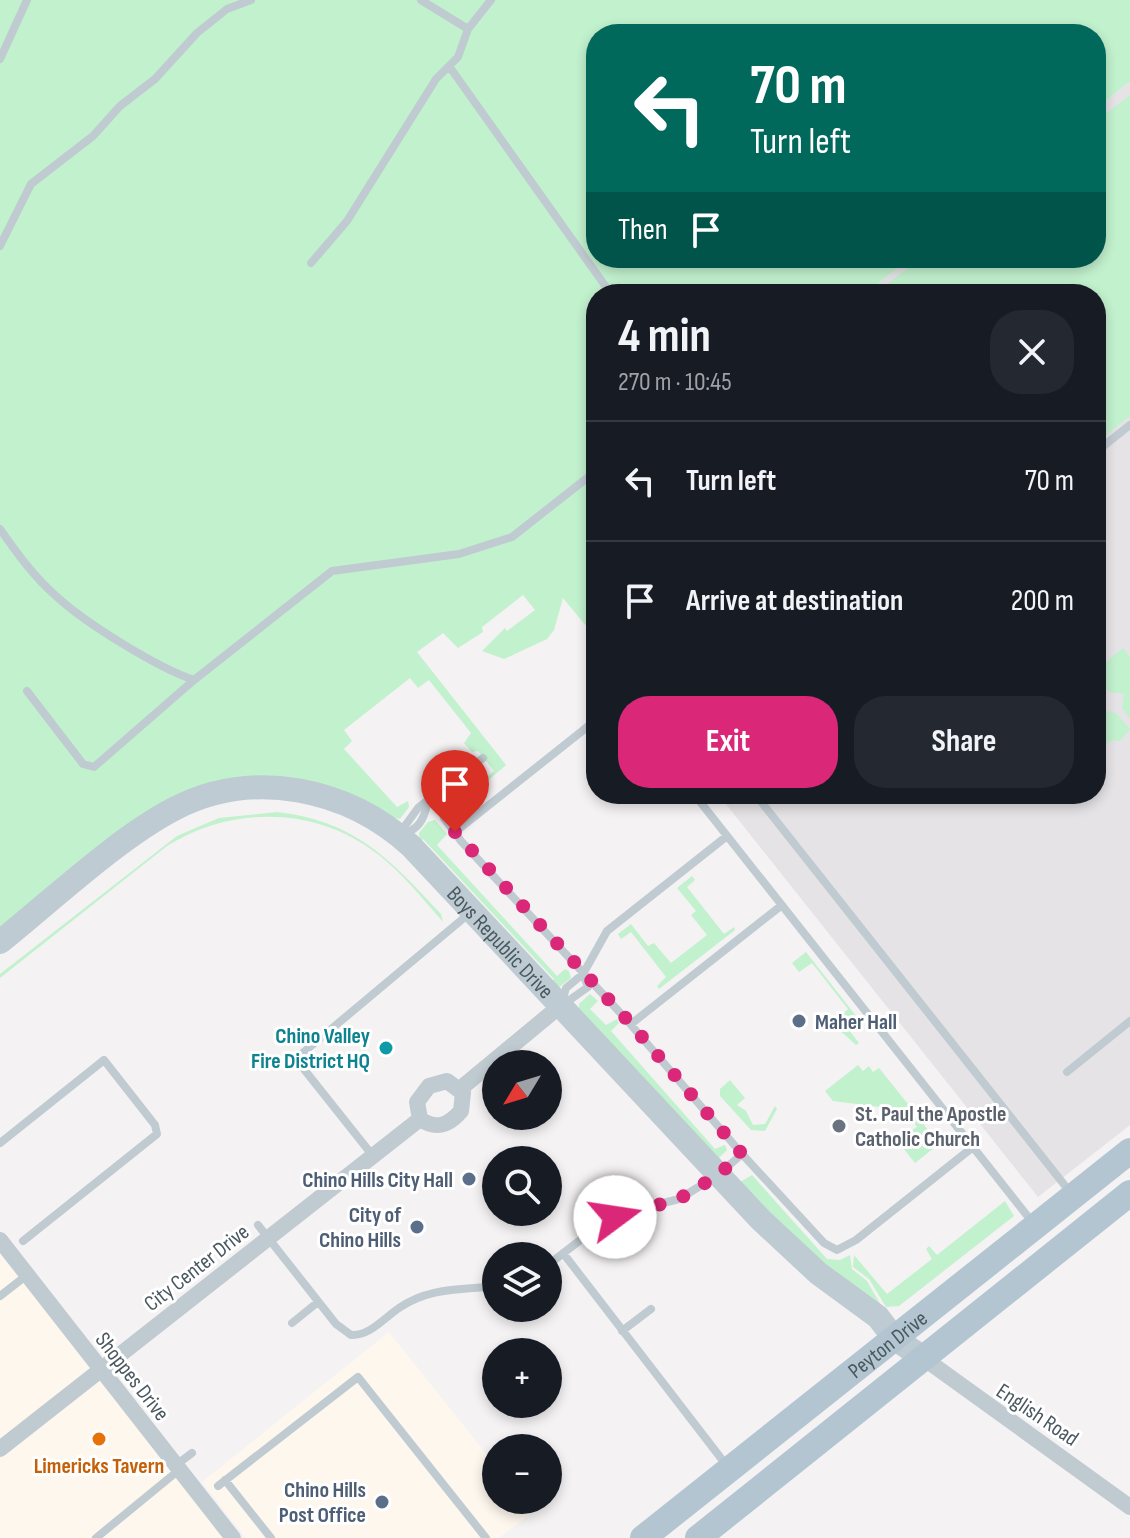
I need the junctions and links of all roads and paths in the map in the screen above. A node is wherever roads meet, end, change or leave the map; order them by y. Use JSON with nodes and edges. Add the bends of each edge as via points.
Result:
{"nodes":[{"id":1,"x":27,"y":0,"type":"edge"},
{"id":2,"x":251,"y":0,"type":"edge"},
{"id":3,"x":421,"y":0,"type":"edge"},
{"id":4,"x":491,"y":0,"type":"edge"},
{"id":5,"x":468,"y":29,"type":"junction"},
{"id":6,"x":0,"y":59,"type":"edge"},
{"id":7,"x":449,"y":66,"type":"junction"},
{"id":8,"x":0,"y":246,"type":"edge"},
{"id":9,"x":586,"y":259,"type":"edge"},
{"id":10,"x":311,"y":263,"type":"dead end"},
{"id":11,"x":1130,"y":425,"type":"edge"},
{"id":12,"x":1106,"y":444,"type":"edge"},
{"id":13,"x":586,"y":479,"type":"edge"},
{"id":14,"x":0,"y":529,"type":"edge"},
{"id":15,"x":194,"y":680,"type":"junction"},
{"id":16,"x":27,"y":691,"type":"dead end"},
{"id":17,"x":586,"y":728,"type":"edge"},
{"id":18,"x":483,"y":758,"type":"dead end"},
{"id":19,"x":702,"y":804,"type":"edge"},
{"id":20,"x":763,"y":804,"type":"edge"},
{"id":21,"x":444,"y":818,"type":"dead end"},
{"id":22,"x":455,"y":832,"type":"junction"},
{"id":23,"x":399,"y":835,"type":"junction"},
{"id":24,"x":727,"y":836,"type":"junction"},
{"id":25,"x":782,"y":905,"type":"junction"},
{"id":26,"x":467,"y":916,"type":"junction"},
{"id":27,"x":0,"y":942,"type":"edge"},
{"id":28,"x":0,"y":962,"type":"edge"},
{"id":29,"x":583,"y":974,"type":"junction"},
{"id":30,"x":555,"y":1011,"type":"junction"},
{"id":31,"x":1130,"y":1021,"type":"edge"},
{"id":32,"x":631,"y":1024,"type":"junction"},
{"id":33,"x":1067,"y":1072,"type":"dead end"},
{"id":34,"x":460,"y":1089,"type":"junction"},
{"id":35,"x":420,"y":1119,"type":"junction"},
{"id":36,"x":0,"y":1143,"type":"edge"},
{"id":37,"x":973,"y":1147,"type":"junction"},
{"id":38,"x":1130,"y":1151,"type":"edge"},
{"id":39,"x":742,"y":1154,"type":"junction"},
{"id":40,"x":373,"y":1156,"type":"junction"},
{"id":41,"x":711,"y":1178,"type":"junction"},
{"id":42,"x":1130,"y":1193,"type":"edge"},
{"id":43,"x":1073,"y":1196,"type":"junction"},
{"id":44,"x":1036,"y":1226,"type":"junction"},
{"id":45,"x":263,"y":1232,"type":"junction"},
{"id":46,"x":0,"y":1240,"type":"edge"},
{"id":47,"x":23,"y":1241,"type":"dead end"},
{"id":48,"x":563,"y":1253,"type":"joint"},
{"id":49,"x":27,"y":1275,"type":"junction"},
{"id":50,"x":482,"y":1288,"type":"edge"},
{"id":51,"x":0,"y":1296,"type":"edge"},
{"id":52,"x":318,"y":1302,"type":"junction"},
{"id":53,"x":651,"y":1309,"type":"dead end"},
{"id":54,"x":292,"y":1323,"type":"dead end"},
{"id":55,"x":622,"y":1331,"type":"junction"},
{"id":56,"x":894,"y":1338,"type":"junction"},
{"id":57,"x":922,"y":1357,"type":"junction"},
{"id":58,"x":101,"y":1369,"type":"junction"},
{"id":59,"x":0,"y":1449,"type":"edge"},
{"id":60,"x":192,"y":1453,"type":"dead end"},
{"id":61,"x":177,"y":1468,"type":"junction"},
{"id":62,"x":730,"y":1470,"type":"junction"},
{"id":63,"x":1130,"y":1507,"type":"edge"},
{"id":64,"x":96,"y":1538,"type":"edge"},
{"id":65,"x":233,"y":1538,"type":"edge"},
{"id":66,"x":271,"y":1538,"type":"edge"},
{"id":67,"x":486,"y":1538,"type":"edge"},
{"id":68,"x":643,"y":1538,"type":"edge"},
{"id":69,"x":698,"y":1538,"type":"edge"}],
"edges":[{"from":1,"to":6,"type":"lane"},
{"from":2,"to":8,"type":"lane","via":[[227,9],[197,33],[93,136],[31,184]]},
{"from":3,"to":5,"type":"lane"},
{"from":4,"to":5,"type":"lane"},
{"from":5,"to":7,"type":"lane"},
{"from":7,"to":9,"type":"lane"},
{"from":7,"to":10,"type":"lane","via":[[347,221]]},
{"from":11,"to":12,"type":"lane"},
{"from":13,"to":15,"type":"lane","via":[[512,537],[459,554],[332,571]]},
{"from":14,"to":15,"type":"lane","via":[[58,599],[166,671]]},
{"from":15,"to":16,"type":"lane","via":[[94,767],[83,764]]},
{"from":17,"to":22,"type":"lane"},
{"from":18,"to":23,"type":"lane","via":[[427,804],[425,818],[412,831]]},
{"from":19,"to":24,"type":"lane"},
{"from":20,"to":43,"type":"lane"},
{"from":21,"to":22,"type":"lane"},
{"from":22,"to":29,"type":"lane"},
{"from":23,"to":26,"type":"main road","name":"Boys Republic Drive"},
{"from":23,"to":27,"type":"main road","name":"Boys Republic Drive","via":[[352,806],[299,790],[256,788],[203,797],[148,825]]},
{"from":24,"to":25,"type":"lane"},
{"from":24,"to":29,"type":"lane","via":[[607,931]]},
{"from":25,"to":32,"type":"lane"},
{"from":25,"to":37,"type":"lane"},
{"from":26,"to":28,"type":"main road","name":"Boys Republic Drive","via":[[353,823],[302,806],[239,805],[203,814],[163,833]]},
{"from":26,"to":30,"type":"main road","name":"Boys Republic Drive"},
{"from":26,"to":40,"type":"lane","via":[[299,1056],[299,1063]]},
{"from":29,"to":30,"type":"lane","via":[[588,987]]},
{"from":29,"to":32,"type":"lane"},
{"from":30,"to":34,"type":"street"},
{"from":30,"to":41,"type":"main road","name":"Boys Republic Drive"},
{"from":31,"to":33,"type":"lane"},
{"from":32,"to":39,"type":"lane"},
{"from":34,"to":35,"type":"street","via":[[461,1111],[447,1124],[429,1125]]},
{"from":34,"to":35,"type":"street","via":[[447,1081],[429,1086],[417,1102]]},
{"from":35,"to":40,"type":"street","name":"City Center Drive"},
{"from":36,"to":47,"type":"lane","via":[[104,1060],[155,1125],[157,1134]]},
{"from":37,"to":39,"type":"lane","via":[[842,1249],[829,1247]]},
{"from":37,"to":44,"type":"lane"},
{"from":38,"to":43,"type":"main road","name":"Peyton Drive"},
{"from":39,"to":41,"type":"lane"},
{"from":40,"to":45,"type":"street","name":"City Center Drive"},
{"from":41,"to":48,"type":"lane","via":[[669,1203],[601,1224]]},
{"from":41,"to":56,"type":"main road","name":"Boys Republic Drive","via":[[878,1317]]},
{"from":42,"to":57,"type":"main road","name":"Peyton Drive"},
{"from":43,"to":44,"type":"main road","name":"Peyton Drive"},
{"from":44,"to":56,"type":"main road","name":"Peyton Drive"},
{"from":45,"to":52,"type":"lane"},
{"from":45,"to":58,"type":"street","name":"City Center Drive"},
{"from":46,"to":49,"type":"street","name":"Shoppes Drive"},
{"from":48,"to":55,"type":"lane"},
{"from":49,"to":51,"type":"lane"},
{"from":49,"to":58,"type":"street","name":"Shoppes Drive"},
{"from":50,"to":52,"type":"lane","via":[[427,1294],[356,1336],[343,1331]]},
{"from":52,"to":54,"type":"lane"},
{"from":53,"to":55,"type":"lane"},
{"from":55,"to":62,"type":"lane"},
{"from":56,"to":57,"type":"main road","name":"Boys Republic Drive"},
{"from":56,"to":62,"type":"main road","name":"Peyton Drive"},
{"from":57,"to":63,"type":"street","name":"English Road"},
{"from":57,"to":69,"type":"main road","name":"Peyton Drive"},
{"from":58,"to":59,"type":"street","name":"City Center Drive"},
{"from":58,"to":61,"type":"street","name":"Shoppes Drive"},
{"from":60,"to":61,"type":"lane"},
{"from":61,"to":64,"type":"lane"},
{"from":61,"to":65,"type":"street","name":"Shoppes Drive"},
{"from":62,"to":68,"type":"main road","name":"Peyton Drive"},
{"from":66,"to":67,"type":"lane","via":[[222,1483],[358,1377]]}]}
